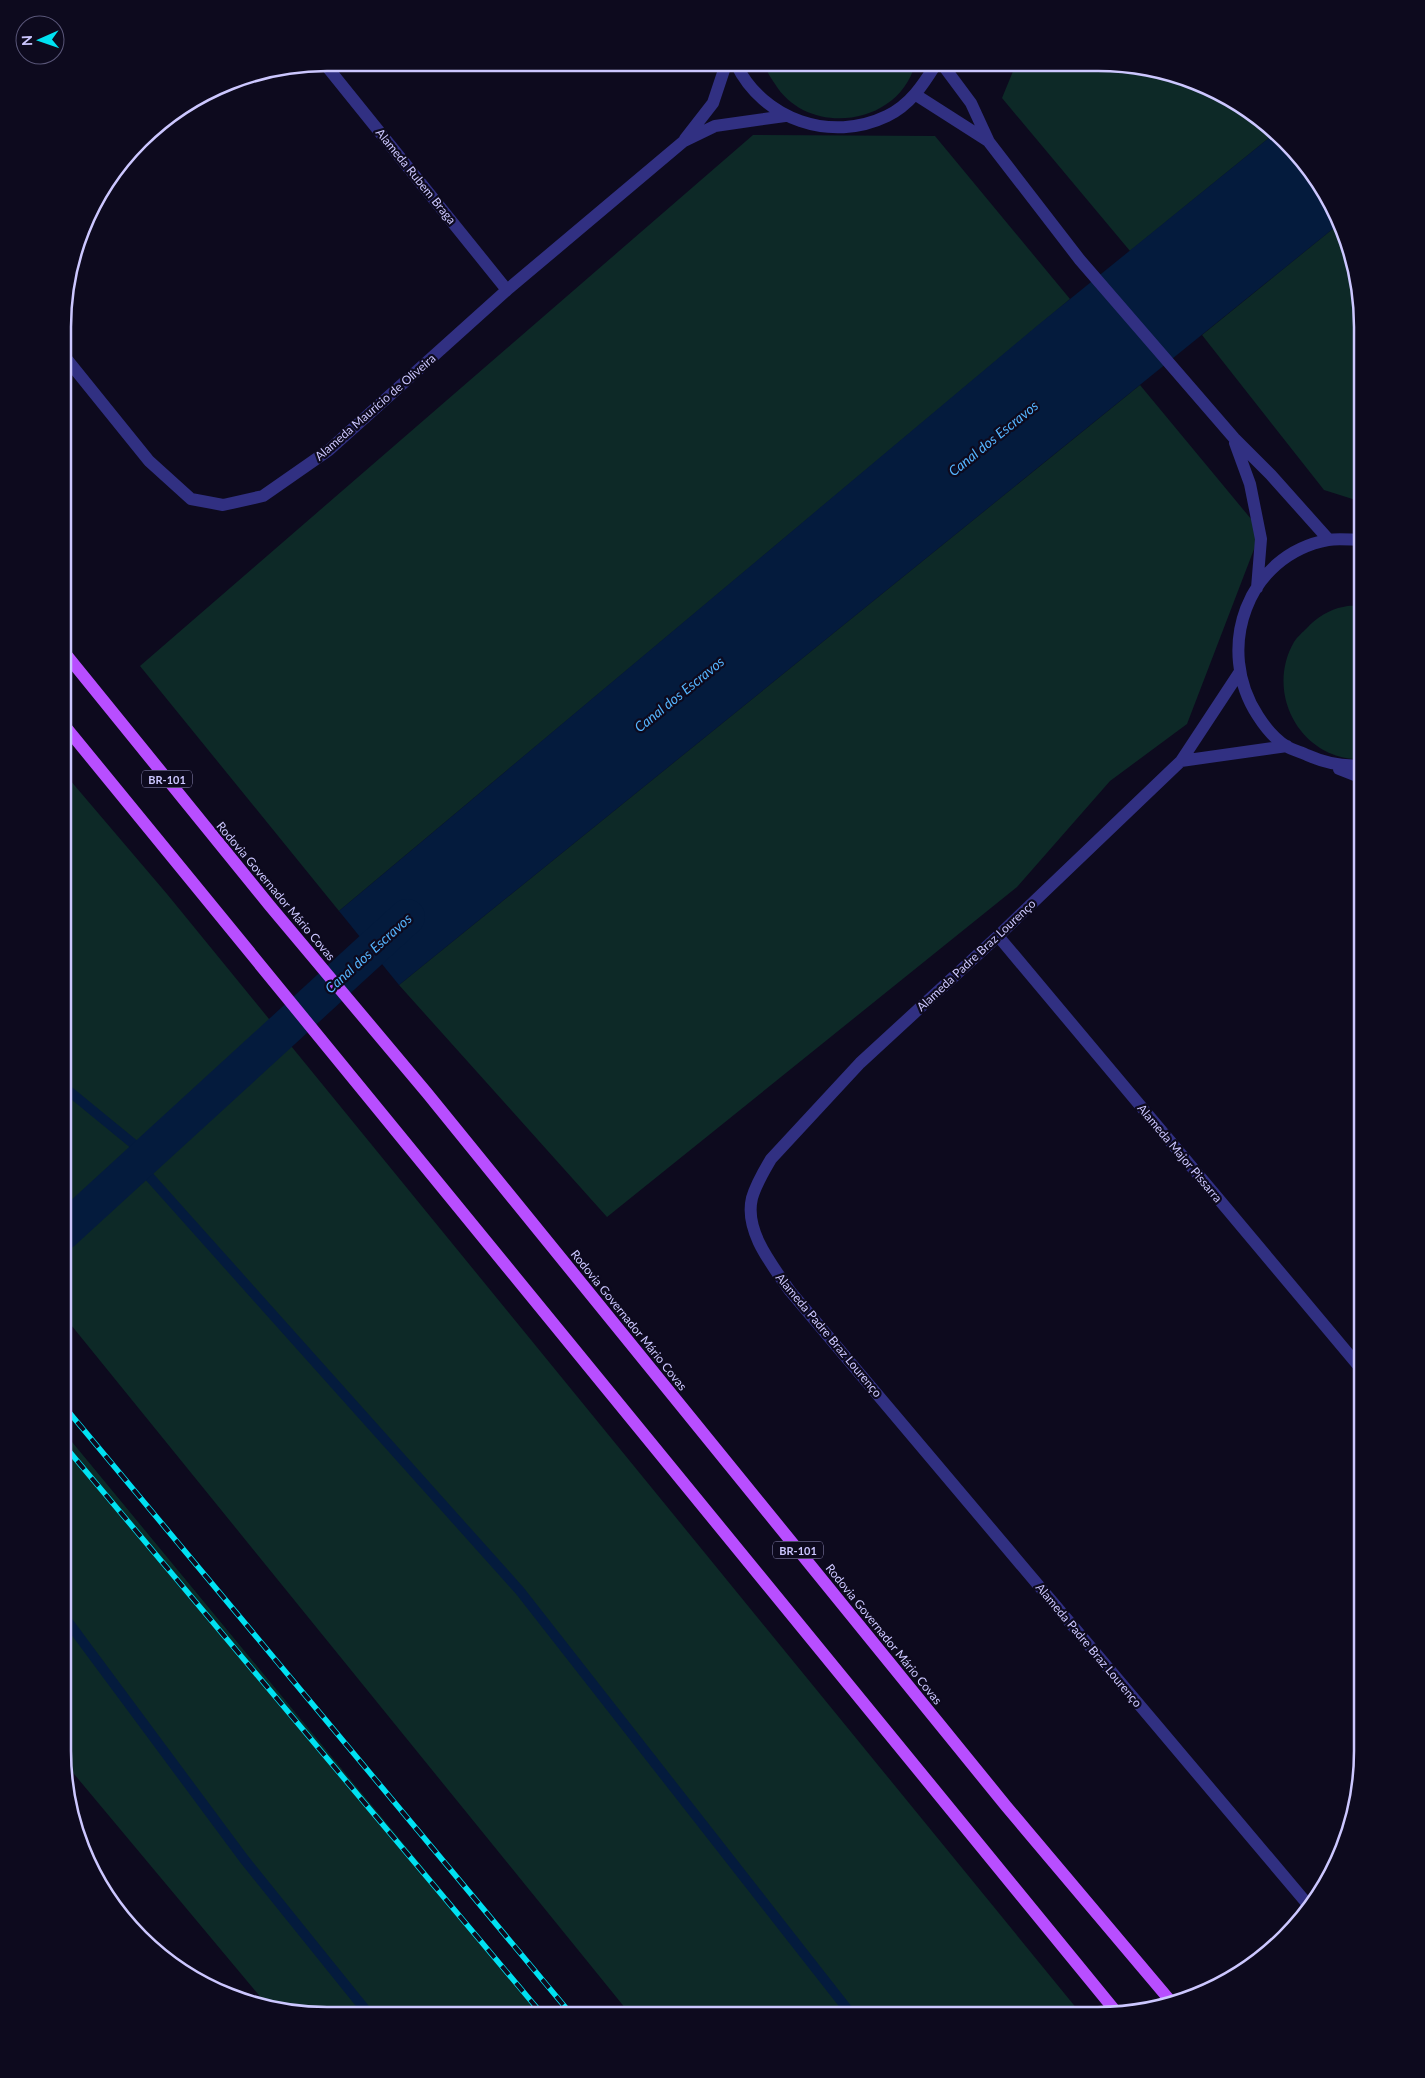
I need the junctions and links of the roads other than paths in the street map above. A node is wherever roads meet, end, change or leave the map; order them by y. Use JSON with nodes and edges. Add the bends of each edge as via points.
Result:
{"nodes":[{"id":1,"x":330,"y":71,"type":"edge"},
{"id":2,"x":724,"y":71,"type":"edge"},
{"id":3,"x":740,"y":71,"type":"edge"},
{"id":4,"x":931,"y":71,"type":"edge"},
{"id":5,"x":947,"y":71,"type":"edge"},
{"id":6,"x":916,"y":94,"type":"junction"},
{"id":7,"x":785,"y":116,"type":"junction"},
{"id":8,"x":684,"y":141,"type":"junction"},
{"id":9,"x":989,"y":142,"type":"junction"},
{"id":10,"x":507,"y":290,"type":"junction"},
{"id":11,"x":71,"y":365,"type":"edge"},
{"id":12,"x":1234,"y":438,"type":"junction"},
{"id":13,"x":1329,"y":540,"type":"junction"},
{"id":14,"x":1354,"y":540,"type":"edge"},
{"id":15,"x":1256,"y":588,"type":"junction"},
{"id":16,"x":71,"y":661,"type":"edge"},
{"id":17,"x":1239,"y":673,"type":"junction"},
{"id":18,"x":71,"y":733,"type":"edge"},
{"id":19,"x":1287,"y":746,"type":"junction"},
{"id":20,"x":1181,"y":761,"type":"junction"},
{"id":21,"x":1325,"y":763,"type":"junction"},
{"id":22,"x":1354,"y":766,"type":"edge"},
{"id":23,"x":1354,"y":775,"type":"edge"},
{"id":24,"x":998,"y":936,"type":"junction"},
{"id":25,"x":1354,"y":1360,"type":"edge"},
{"id":26,"x":1305,"y":1901,"type":"edge"},
{"id":27,"x":1167,"y":1997,"type":"edge"},
{"id":28,"x":1111,"y":2006,"type":"edge"}],
"edges":[{"from":1,"to":10,"type":"street","name":"Alameda Rubem Braga"},
{"from":2,"to":8,"type":"street","name":"Alameda Maurício de Oliveira","via":[[713,103]]},
{"from":3,"to":7,"type":"street","via":[[761,99]]},
{"from":4,"to":6,"type":"street"},
{"from":5,"to":9,"type":"street","via":[[971,103]]},
{"from":6,"to":7,"type":"street","via":[[888,116],[854,127],[819,128]]},
{"from":6,"to":9,"type":"street"},
{"from":7,"to":8,"type":"street","name":"Alameda Maurício de Oliveira","via":[[715,126]]},
{"from":8,"to":10,"type":"street","name":"Alameda Maurício de Oliveira"},
{"from":9,"to":12,"type":"street","via":[[1080,260]]},
{"from":10,"to":11,"type":"street","name":"Alameda Maurício de Oliveira","via":[[329,450],[263,496],[223,505],[191,500],[149,461]]},
{"from":12,"to":13,"type":"street"},
{"from":12,"to":15,"type":"street","via":[[1256,508],[1260,539]]},
{"from":13,"to":14,"type":"street"},
{"from":13,"to":15,"type":"street","via":[[1301,549],[1276,565]]},
{"from":15,"to":17,"type":"street","via":[[1243,614],[1237,644]]},
{"from":16,"to":27,"type":"main road","name":"Rodovia Governador Mário Covas","number":"BR-101","via":[[1000,1798]]},
{"from":17,"to":19,"type":"street","via":[[1248,701],[1265,726]]},
{"from":17,"to":20,"type":"street","name":"Alameda Padre Braz Lourenço"},
{"from":18,"to":28,"type":"main road"},
{"from":19,"to":20,"type":"street"},
{"from":19,"to":21,"type":"street"},
{"from":20,"to":24,"type":"street","name":"Alameda Padre Braz Lourenço"},
{"from":21,"to":22,"type":"street"},
{"from":21,"to":23,"type":"street"},
{"from":24,"to":25,"type":"street","name":"Alameda Major Pissarra"},
{"from":24,"to":26,"type":"street","name":"Alameda Padre Braz Lourenço","via":[[860,1063],[771,1160],[752,1198],[752,1223],[767,1256],[790,1291]]}]}
